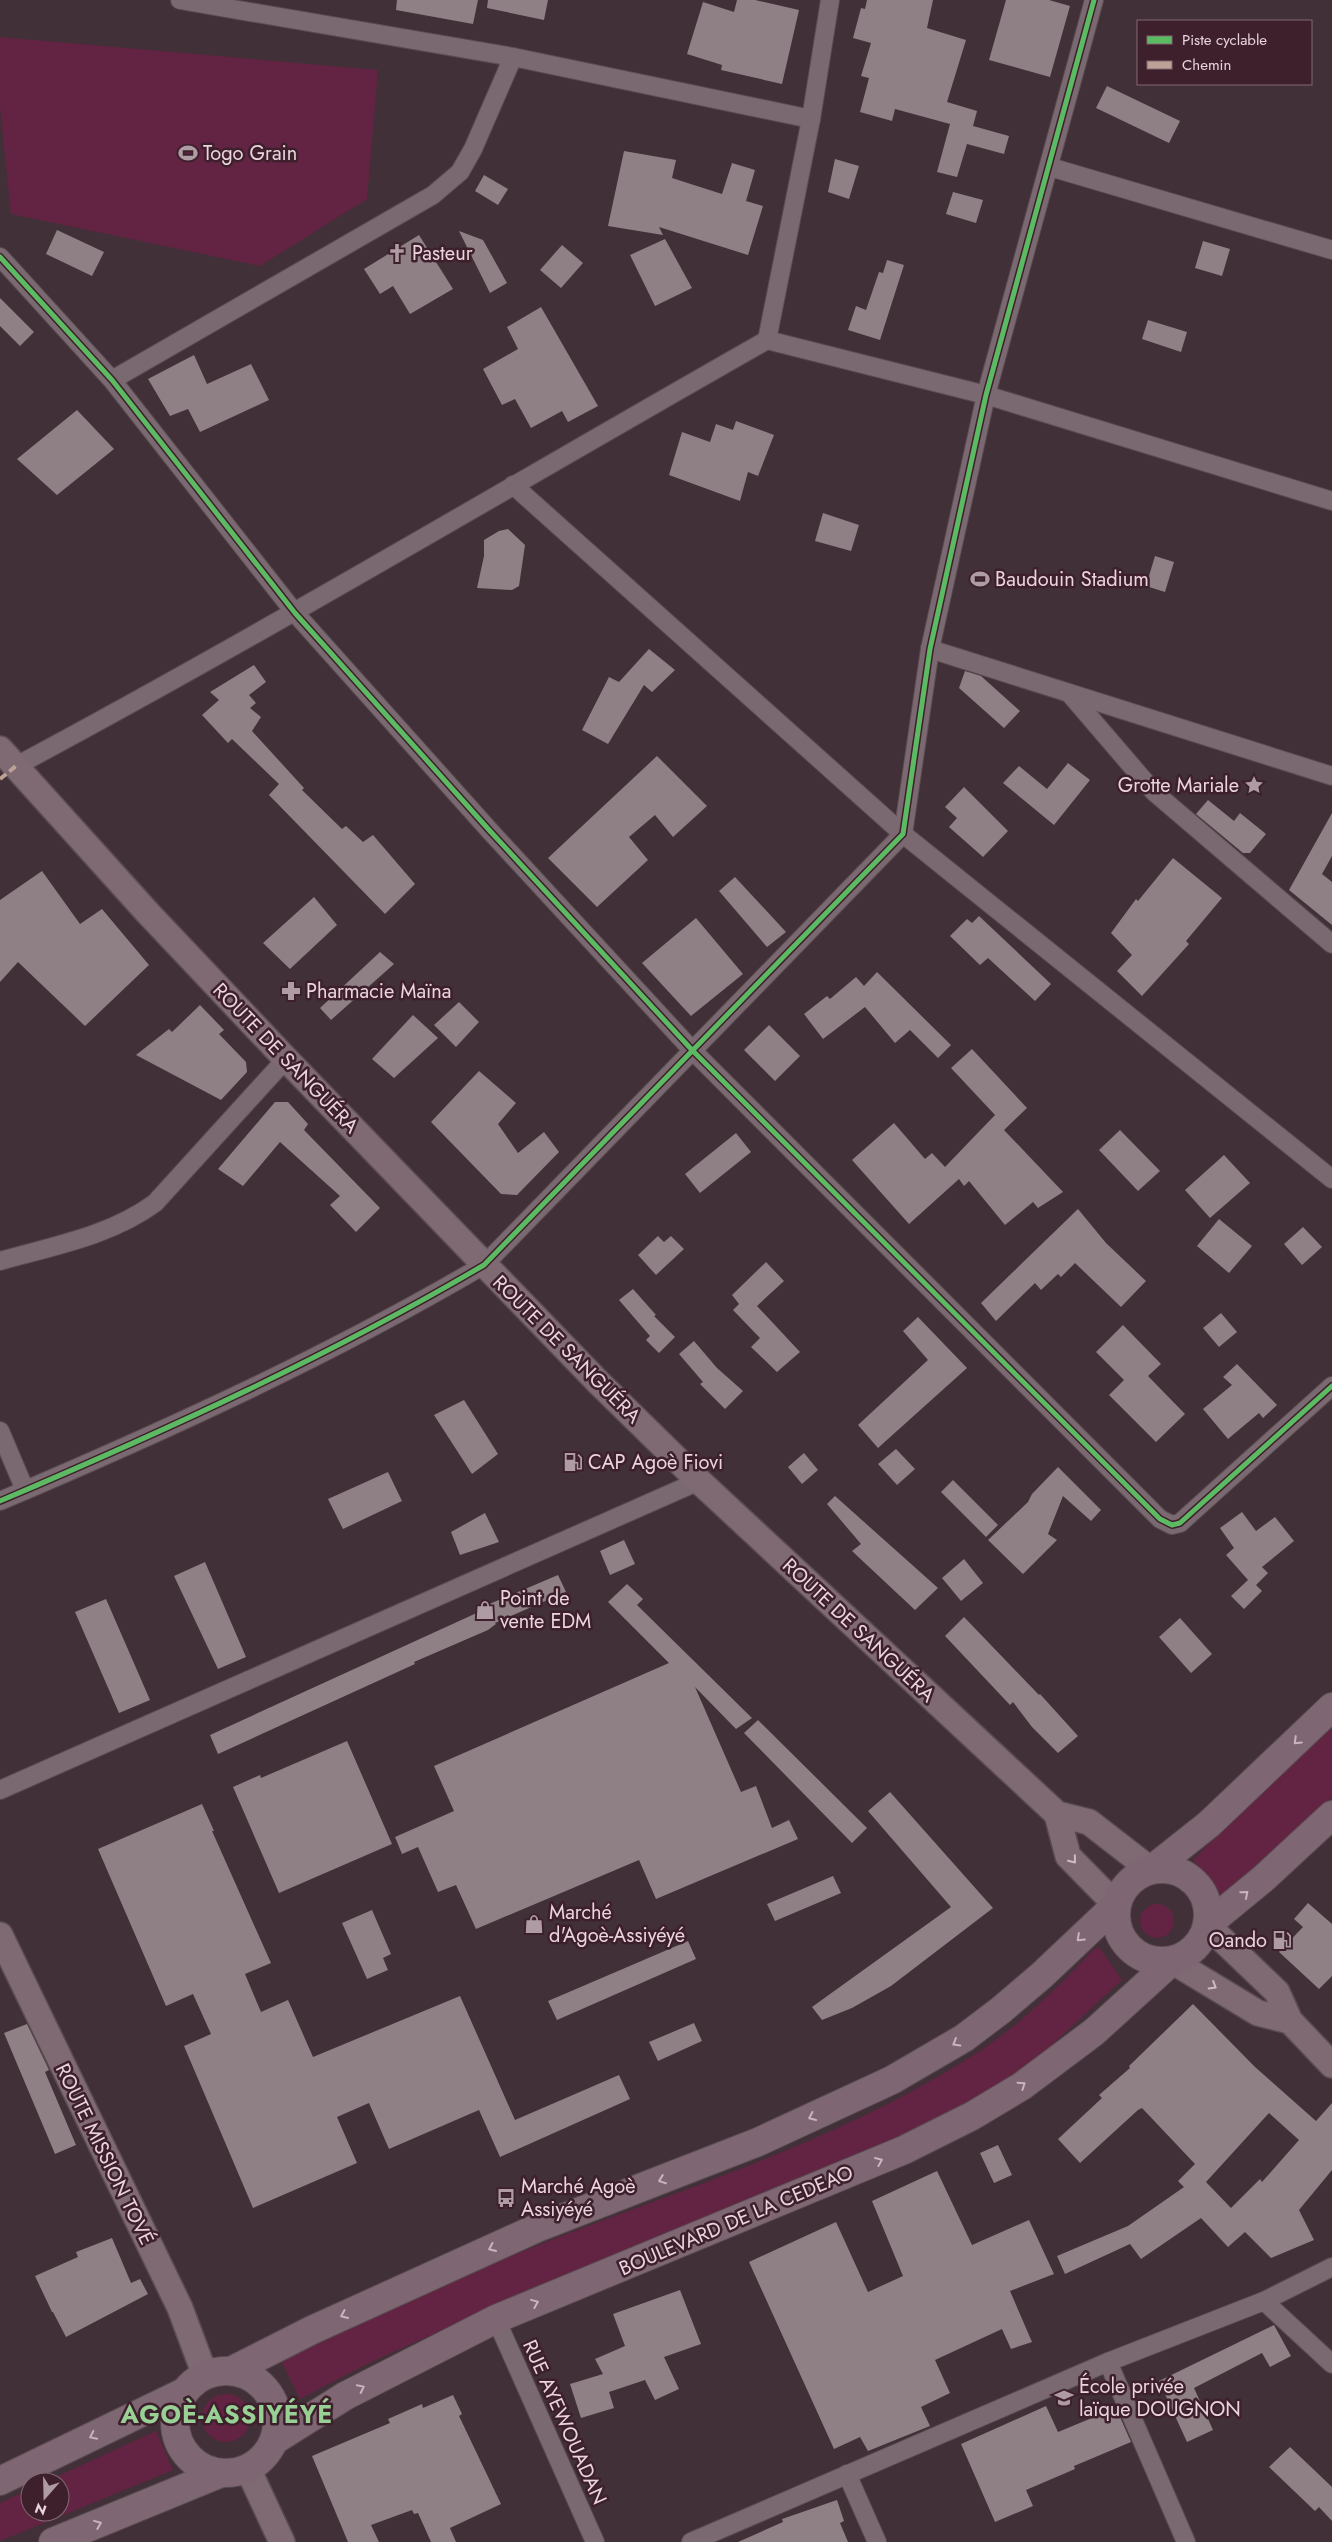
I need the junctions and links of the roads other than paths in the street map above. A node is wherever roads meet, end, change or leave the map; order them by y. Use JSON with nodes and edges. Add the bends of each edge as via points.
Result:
{"nodes":[{"id":1,"x":180,"y":0,"type":"edge"},
{"id":2,"x":830,"y":0,"type":"edge"},
{"id":3,"x":1094,"y":0,"type":"edge"},
{"id":4,"x":513,"y":57,"type":"junction"},
{"id":5,"x":811,"y":119,"type":"junction"},
{"id":6,"x":1050,"y":167,"type":"junction"},
{"id":7,"x":1332,"y":250,"type":"edge"},
{"id":8,"x":0,"y":257,"type":"edge"},
{"id":9,"x":767,"y":340,"type":"junction"},
{"id":10,"x":112,"y":380,"type":"junction"},
{"id":11,"x":986,"y":395,"type":"junction"},
{"id":12,"x":513,"y":485,"type":"junction"},
{"id":13,"x":1332,"y":500,"type":"edge"},
{"id":14,"x":295,"y":613,"type":"junction"},
{"id":15,"x":930,"y":649,"type":"junction"},
{"id":16,"x":1069,"y":693,"type":"junction"},
{"id":17,"x":8,"y":757,"type":"edge"},
{"id":18,"x":1332,"y":776,"type":"edge"},
{"id":19,"x":903,"y":834,"type":"junction"},
{"id":20,"x":1332,"y":944,"type":"edge"},
{"id":21,"x":692,"y":1050,"type":"junction"},
{"id":22,"x":286,"y":1059,"type":"junction"},
{"id":23,"x":1332,"y":1179,"type":"edge"},
{"id":24,"x":0,"y":1261,"type":"edge"},
{"id":25,"x":484,"y":1265,"type":"junction"},
{"id":26,"x":1332,"y":1386,"type":"edge"},
{"id":27,"x":0,"y":1431,"type":"edge"},
{"id":28,"x":700,"y":1481,"type":"junction"},
{"id":29,"x":25,"y":1490,"type":"junction"},
{"id":30,"x":0,"y":1501,"type":"edge"},
{"id":31,"x":1332,"y":1707,"type":"edge"},
{"id":32,"x":0,"y":1790,"type":"edge"},
{"id":33,"x":1057,"y":1814,"type":"junction"},
{"id":34,"x":1332,"y":1815,"type":"edge"},
{"id":35,"x":1151,"y":1870,"type":"junction"},
{"id":36,"x":1116,"y":1905,"type":"junction"},
{"id":37,"x":1207,"y":1925,"type":"junction"},
{"id":38,"x":0,"y":1935,"type":"edge"},
{"id":39,"x":1172,"y":1961,"type":"junction"},
{"id":40,"x":1290,"y":2021,"type":"junction"},
{"id":41,"x":1332,"y":2065,"type":"edge"},
{"id":42,"x":1332,"y":2267,"type":"edge"},
{"id":43,"x":1264,"y":2301,"type":"junction"},
{"id":44,"x":496,"y":2319,"type":"junction"},
{"id":45,"x":1108,"y":2362,"type":"junction"},
{"id":46,"x":1332,"y":2364,"type":"edge"},
{"id":47,"x":231,"y":2371,"type":"junction"},
{"id":48,"x":205,"y":2375,"type":"junction"},
{"id":49,"x":184,"y":2392,"type":"junction"},
{"id":50,"x":275,"y":2440,"type":"junction"},
{"id":51,"x":248,"y":2469,"type":"junction"},
{"id":52,"x":221,"y":2473,"type":"junction"},
{"id":53,"x":847,"y":2474,"type":"junction"},
{"id":54,"x":0,"y":2481,"type":"edge"},
{"id":55,"x":53,"y":2542,"type":"edge"},
{"id":56,"x":282,"y":2542,"type":"edge"},
{"id":57,"x":595,"y":2542,"type":"edge"},
{"id":58,"x":691,"y":2542,"type":"edge"},
{"id":59,"x":877,"y":2542,"type":"edge"},
{"id":60,"x":1186,"y":2542,"type":"edge"}],
"edges":[{"from":1,"to":4,"type":"street"},
{"from":2,"to":5,"type":"street"},
{"from":3,"to":6,"type":"street"},
{"from":4,"to":5,"type":"street"},
{"from":4,"to":10,"type":"street","via":[[460,172],[434,196]]},
{"from":5,"to":9,"type":"street"},
{"from":6,"to":7,"type":"street"},
{"from":6,"to":11,"type":"street"},
{"from":8,"to":10,"type":"street"},
{"from":9,"to":11,"type":"street"},
{"from":9,"to":12,"type":"street"},
{"from":10,"to":14,"type":"street"},
{"from":11,"to":13,"type":"street"},
{"from":11,"to":15,"type":"street"},
{"from":12,"to":14,"type":"street"},
{"from":12,"to":19,"type":"street"},
{"from":14,"to":17,"type":"street"},
{"from":14,"to":21,"type":"street"},
{"from":15,"to":16,"type":"street"},
{"from":15,"to":19,"type":"street"},
{"from":16,"to":18,"type":"street"},
{"from":16,"to":20,"type":"street","via":[[1154,792]]},
{"from":17,"to":22,"type":"street","name":"ROUTE DE SANGUÉRA"},
{"from":19,"to":21,"type":"street"},
{"from":19,"to":23,"type":"street"},
{"from":21,"to":25,"type":"street"},
{"from":21,"to":26,"type":"street","via":[[1160,1519],[1172,1525],[1180,1523]]},
{"from":22,"to":24,"type":"street","via":[[155,1203],[135,1218],[110,1230]]},
{"from":22,"to":25,"type":"street","name":"ROUTE DE SANGUÉRA"},
{"from":25,"to":28,"type":"street","name":"ROUTE DE SANGUÉRA"},
{"from":25,"to":29,"type":"street","via":[[331,1350]]},
{"from":27,"to":29,"type":"street"},
{"from":28,"to":32,"type":"street"},
{"from":28,"to":33,"type":"street","name":"ROUTE DE SANGUÉRA"},
{"from":29,"to":30,"type":"street"},
{"from":31,"to":35,"type":"main road","one_way":true,"via":[[1210,1824]]},
{"from":33,"to":35,"type":"street","name":"ROUTE DE SANGUÉRA","via":[[1089,1822]]},
{"from":33,"to":36,"type":"street","one_way":true,"via":[[1068,1856]]},
{"from":37,"to":34,"type":"main road","one_way":true},
{"from":35,"to":36,"type":"main road","via":[[1128,1882]]},
{"from":35,"to":37,"type":"main road","via":[[1178,1872],[1199,1887],[1205,1899]]},
{"from":36,"to":39,"type":"main road","via":[[1115,1918],[1124,1943],[1145,1959]]},
{"from":36,"to":47,"type":"main road","one_way":true,"via":[[1001,2010],[964,2038],[892,2080],[758,2142],[536,2228],[312,2330]]},
{"from":37,"to":39,"type":"main road","via":[[1194,1948]]},
{"from":37,"to":40,"type":"street","via":[[1276,1992]]},
{"from":38,"to":48,"type":"street","name":"ROUTE MISSION TOVÉ","via":[[180,2308]]},
{"from":39,"to":40,"type":"street","one_way":true,"via":[[1258,2013]]},
{"from":44,"to":39,"type":"main road","name":"BOULEVARD DE LA CEDEAO","one_way":true,"via":[[904,2150],[972,2116],[1022,2086],[1094,2032]]},
{"from":40,"to":41,"type":"street"},
{"from":42,"to":43,"type":"street"},
{"from":43,"to":45,"type":"street"},
{"from":43,"to":46,"type":"street"},
{"from":50,"to":44,"type":"main road","name":"BOULEVARD DE LA CEDEAO","one_way":true,"via":[[345,2396]]},
{"from":44,"to":57,"type":"street","name":"RUE AYEWOUADAN"},
{"from":45,"to":53,"type":"street"},
{"from":45,"to":60,"type":"street"},
{"from":47,"to":48,"type":"main road"},
{"from":47,"to":50,"type":"main road","via":[[250,2377],[266,2389],[278,2414]]},
{"from":48,"to":49,"type":"main road"},
{"from":49,"to":52,"type":"main road","via":[[175,2417],[179,2443],[196,2464]]},
{"from":49,"to":54,"type":"main road","one_way":true},
{"from":50,"to":51,"type":"main road","via":[[259,2462]]},
{"from":51,"to":52,"type":"main road"},
{"from":51,"to":56,"type":"street"},
{"from":55,"to":52,"type":"main road","one_way":true},
{"from":53,"to":58,"type":"street"},
{"from":53,"to":59,"type":"street"}]}
